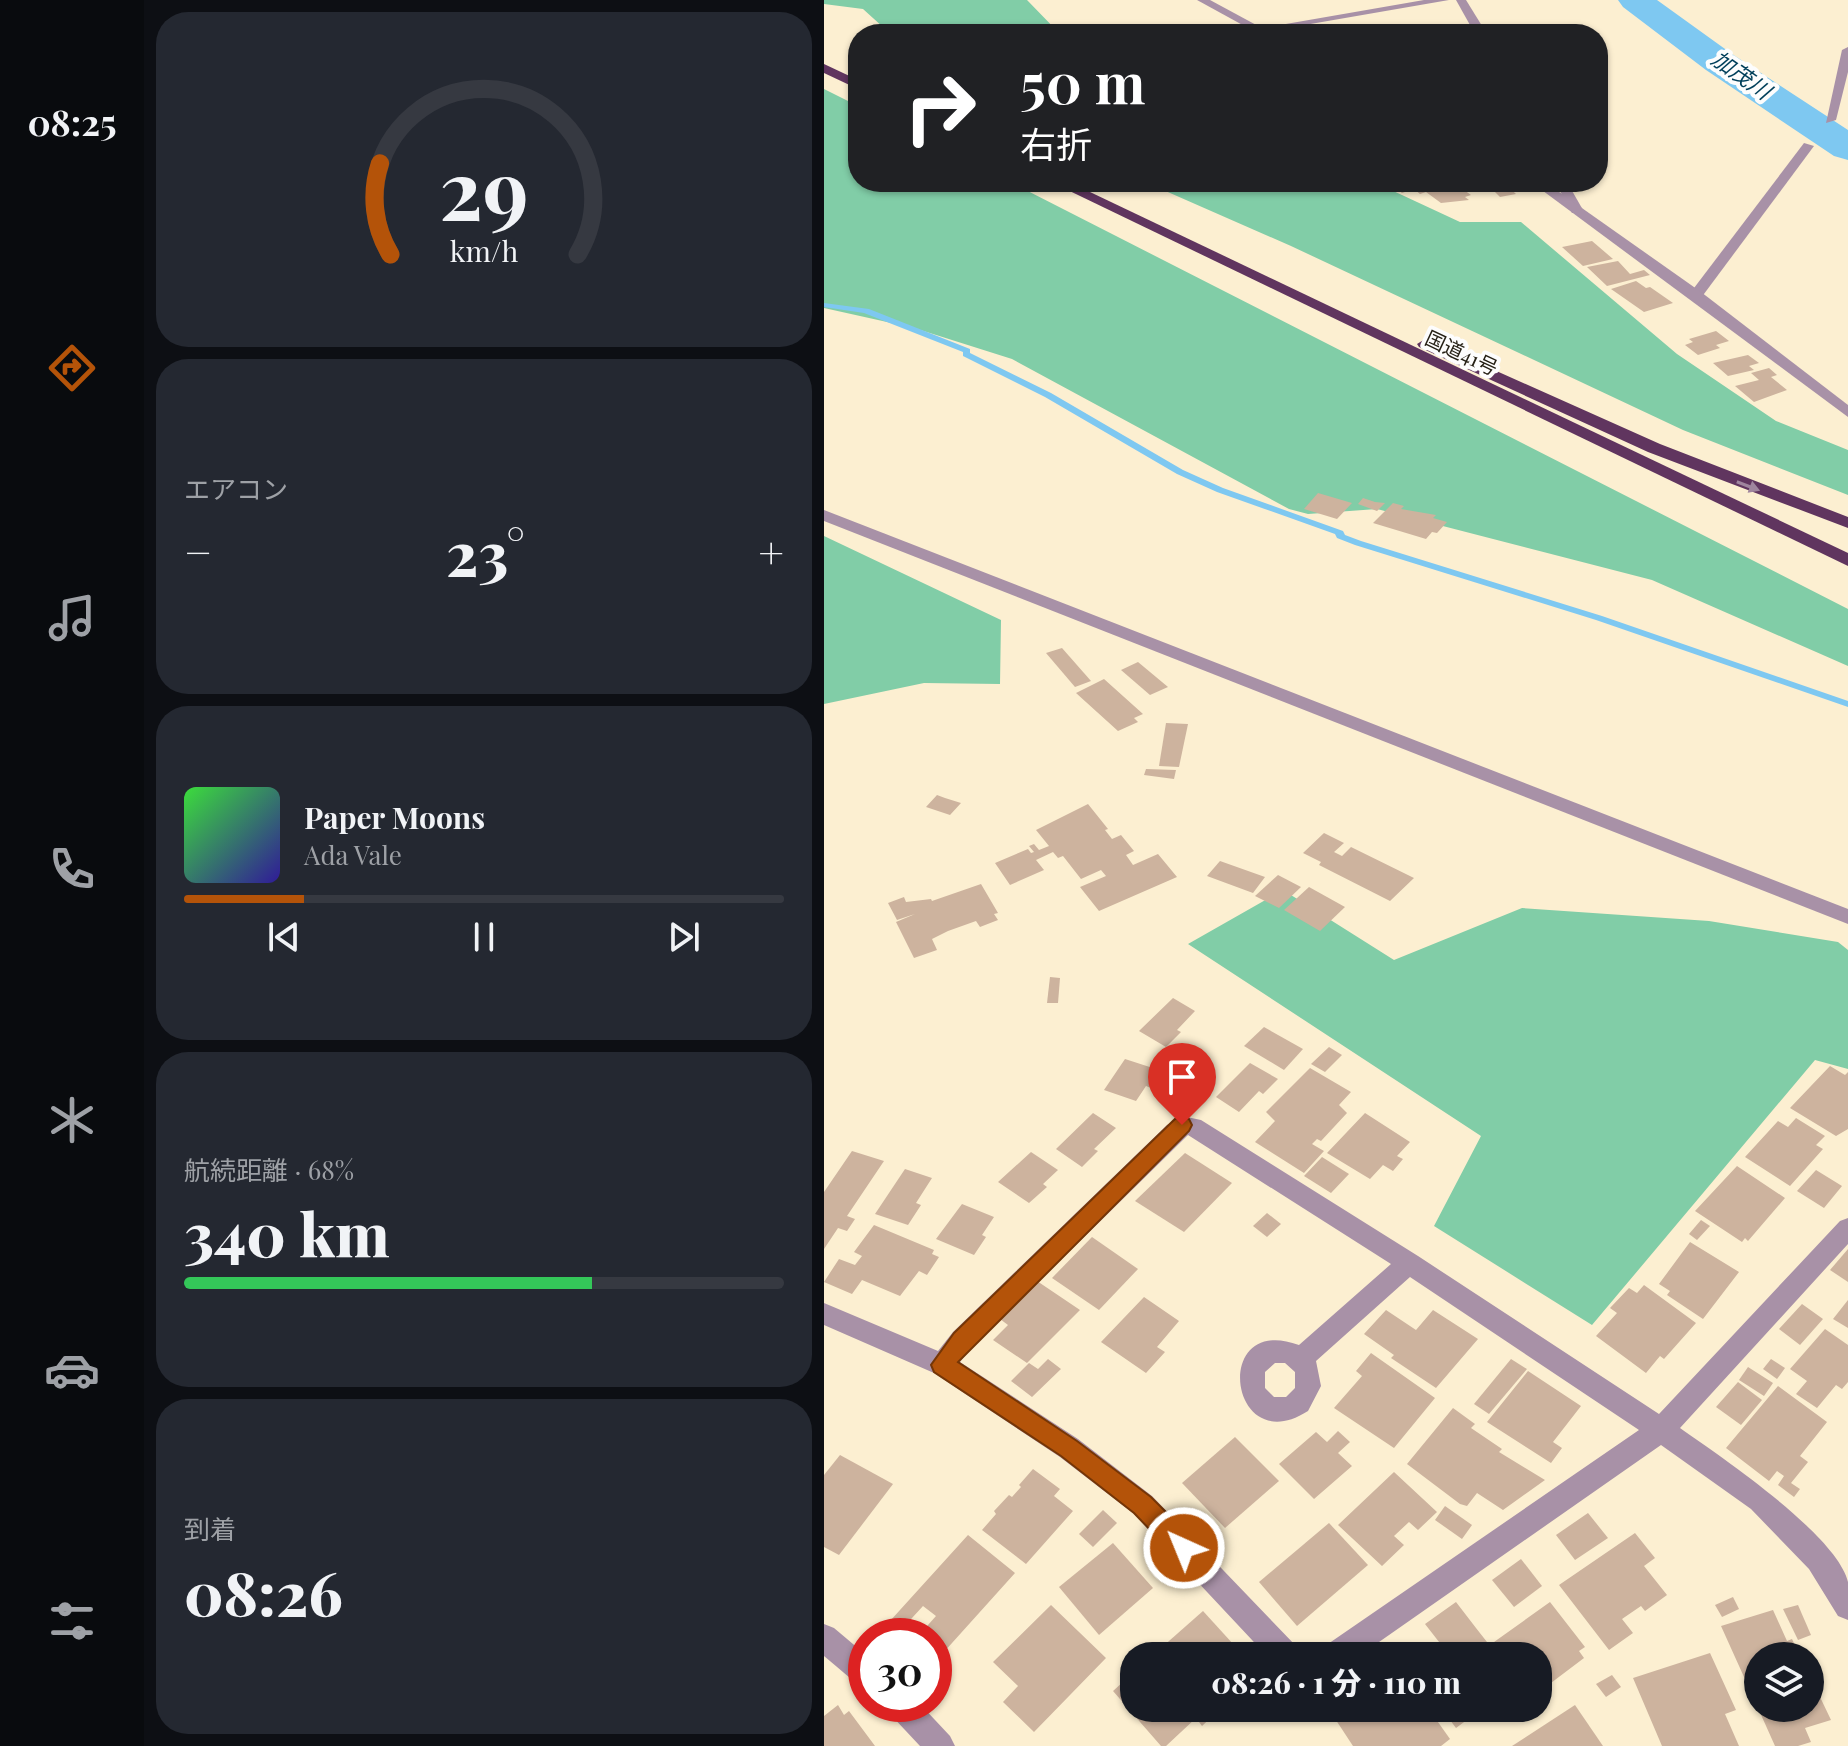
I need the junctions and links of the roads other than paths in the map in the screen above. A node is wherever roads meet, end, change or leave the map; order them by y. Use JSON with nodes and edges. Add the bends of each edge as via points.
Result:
{"nodes":[{"id":1,"x":1202,"y":0,"type":"edge"},
{"id":2,"x":1444,"y":0,"type":"edge"},
{"id":3,"x":1461,"y":0,"type":"edge"},
{"id":4,"x":1248,"y":24,"type":"edge"},
{"id":5,"x":1308,"y":24,"type":"edge"},
{"id":6,"x":1475,"y":24,"type":"edge"},
{"id":7,"x":1848,"y":50,"type":"edge"},
{"id":8,"x":824,"y":60,"type":"edge"},
{"id":9,"x":824,"y":68,"type":"edge"},
{"id":10,"x":848,"y":72,"type":"edge"},
{"id":11,"x":848,"y":80,"type":"edge"},
{"id":12,"x":1830,"y":120,"type":"dead end"},
{"id":13,"x":1808,"y":146,"type":"dead end"},
{"id":14,"x":1079,"y":192,"type":"edge"},
{"id":15,"x":1096,"y":192,"type":"edge"},
{"id":16,"x":1551,"y":192,"type":"edge"},
{"id":17,"x":1567,"y":192,"type":"edge"},
{"id":18,"x":1577,"y":210,"type":"junction"},
{"id":19,"x":1696,"y":295,"type":"junction"},
{"id":20,"x":1343,"y":310,"type":"junction"},
{"id":21,"x":1848,"y":412,"type":"edge"},
{"id":22,"x":824,"y":515,"type":"edge"},
{"id":23,"x":1848,"y":523,"type":"edge"},
{"id":24,"x":1846,"y":558,"type":"edge"},
{"id":25,"x":1848,"y":917,"type":"edge"},
{"id":26,"x":1848,"y":1228,"type":"edge"},
{"id":27,"x":1409,"y":1263,"type":"junction"},
{"id":28,"x":824,"y":1314,"type":"edge"},
{"id":29,"x":1301,"y":1359,"type":"dead end"},
{"id":30,"x":943,"y":1365,"type":"junction"},
{"id":31,"x":1661,"y":1430,"type":"junction"},
{"id":32,"x":1848,"y":1606,"type":"edge"},
{"id":33,"x":824,"y":1638,"type":"edge"},
{"id":34,"x":1273,"y":1642,"type":"edge"},
{"id":35,"x":1355,"y":1642,"type":"edge"},
{"id":36,"x":848,"y":1658,"type":"edge"},
{"id":37,"x":917,"y":1722,"type":"edge"},
{"id":38,"x":940,"y":1746,"type":"edge"}],
"edges":[{"from":1,"to":4,"type":"street"},
{"from":2,"to":5,"type":"street"},
{"from":3,"to":6,"type":"street"},
{"from":7,"to":12,"type":"street"},
{"from":8,"to":10,"type":"highway"},
{"from":9,"to":11,"type":"highway"},
{"from":13,"to":19,"type":"street"},
{"from":14,"to":24,"type":"highway","name":"国道41号"},
{"from":15,"to":20,"type":"highway","name":"国道41号"},
{"from":16,"to":18,"type":"street"},
{"from":17,"to":18,"type":"street"},
{"from":18,"to":19,"type":"street"},
{"from":19,"to":21,"type":"street"},
{"from":20,"to":23,"type":"highway","one_way":true,"via":[[1654,448]]},
{"from":20,"to":24,"type":"highway","name":"国道41号"},
{"from":22,"to":25,"type":"street"},
{"from":26,"to":31,"type":"street"},
{"from":27,"to":29,"type":"street"},
{"from":27,"to":30,"type":"street","via":[[1193,1126],[1182,1125],[962,1340]]},
{"from":27,"to":31,"type":"street"},
{"from":28,"to":30,"type":"street"},
{"from":30,"to":34,"type":"street","via":[[1069,1448],[1143,1505]]},
{"from":31,"to":32,"type":"street","via":[[1782,1519],[1819,1560]]},
{"from":31,"to":35,"type":"street"},
{"from":33,"to":36,"type":"street"},
{"from":37,"to":38,"type":"street"}]}
